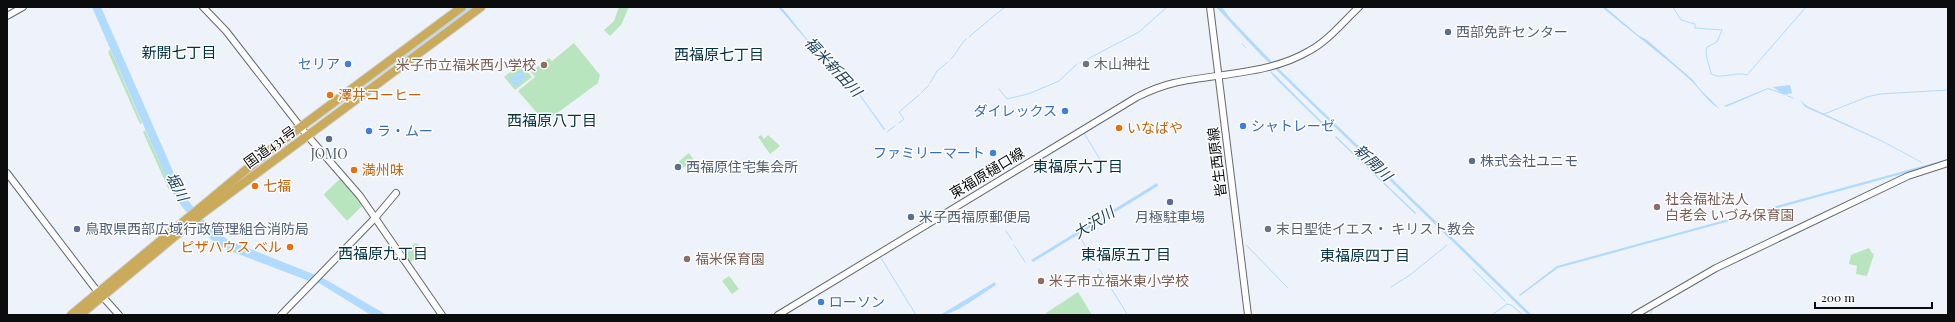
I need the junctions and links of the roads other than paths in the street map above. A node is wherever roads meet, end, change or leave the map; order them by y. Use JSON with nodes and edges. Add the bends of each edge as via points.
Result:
{"nodes":[{"id":1,"x":23,"y":7,"type":"edge"},
{"id":2,"x":203,"y":7,"type":"edge"},
{"id":3,"x":462,"y":7,"type":"edge"},
{"id":4,"x":481,"y":7,"type":"edge"},
{"id":5,"x":1210,"y":7,"type":"edge"},
{"id":6,"x":1359,"y":7,"type":"edge"},
{"id":7,"x":7,"y":16,"type":"edge"},
{"id":8,"x":1218,"y":76,"type":"junction"},
{"id":9,"x":301,"y":127,"type":"junction"},
{"id":10,"x":307,"y":134,"type":"junction"},
{"id":11,"x":1948,"y":163,"type":"edge"},
{"id":12,"x":7,"y":173,"type":"edge"},
{"id":13,"x":396,"y":193,"type":"dead end"},
{"id":14,"x":201,"y":211,"type":"junction"},
{"id":15,"x":375,"y":218,"type":"junction"},
{"id":16,"x":100,"y":294,"type":"junction"},
{"id":17,"x":71,"y":315,"type":"edge"},
{"id":18,"x":80,"y":315,"type":"edge"},
{"id":19,"x":119,"y":315,"type":"edge"},
{"id":20,"x":281,"y":315,"type":"edge"},
{"id":21,"x":442,"y":315,"type":"edge"},
{"id":22,"x":778,"y":315,"type":"edge"},
{"id":23,"x":1248,"y":315,"type":"edge"},
{"id":24,"x":1635,"y":315,"type":"edge"}],
"edges":[{"from":1,"to":7,"type":"street"},
{"from":2,"to":9,"type":"street","via":[[226,31]]},
{"from":3,"to":9,"type":"highway","name":"国道431号"},
{"from":4,"to":10,"type":"highway","name":"国道431号"},
{"from":5,"to":8,"type":"street","name":"皆生西原線"},
{"from":6,"to":8,"type":"street","name":"東福原樋口線","via":[[1311,50],[1273,66]]},
{"from":8,"to":22,"type":"street","name":"東福原樋口線","via":[[1170,84],[1137,96]]},
{"from":8,"to":23,"type":"street","name":"皆生西原線"},
{"from":9,"to":10,"type":"street"},
{"from":9,"to":14,"type":"highway","name":"国道431号"},
{"from":10,"to":14,"type":"highway","name":"国道431号"},
{"from":10,"to":15,"type":"street","via":[[360,196]]},
{"from":11,"to":24,"type":"street","via":[[1908,176],[1716,268]]},
{"from":12,"to":16,"type":"street"},
{"from":13,"to":15,"type":"street"},
{"from":14,"to":16,"type":"highway","name":"国道431号"},
{"from":15,"to":20,"type":"street"},
{"from":15,"to":21,"type":"street"},
{"from":16,"to":17,"type":"highway","name":"国道431号"},
{"from":16,"to":18,"type":"highway","name":"国道431号"},
{"from":16,"to":19,"type":"street"}]}
